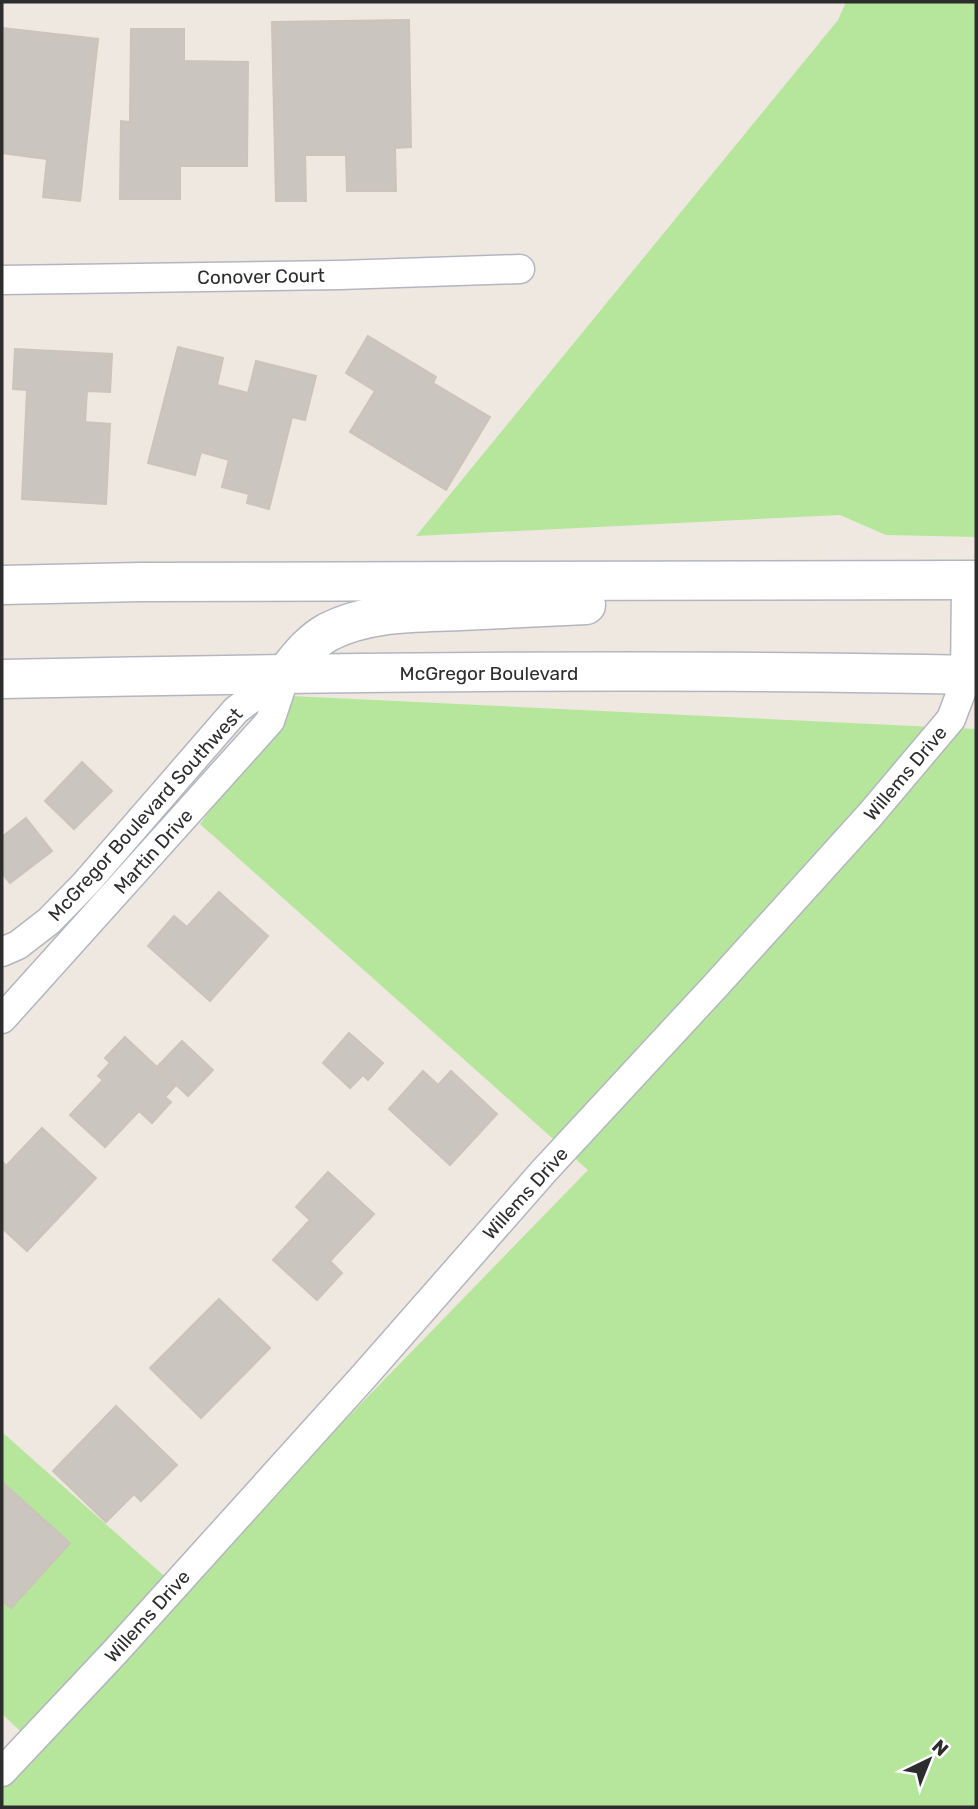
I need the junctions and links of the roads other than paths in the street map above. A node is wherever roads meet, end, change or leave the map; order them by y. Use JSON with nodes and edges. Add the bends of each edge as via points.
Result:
{"nodes":[{"id":1,"x":520,"y":269,"type":"dead end"},
{"id":2,"x":2,"y":280,"type":"edge"},
{"id":3,"x":706,"y":580,"type":"junction"},
{"id":4,"x":971,"y":580,"type":"edge"},
{"id":5,"x":2,"y":585,"type":"edge"},
{"id":6,"x":286,"y":673,"type":"junction"},
{"id":7,"x":971,"y":674,"type":"edge"},
{"id":8,"x":2,"y":678,"type":"edge"},
{"id":9,"x":2,"y":952,"type":"edge"},
{"id":10,"x":2,"y":1019,"type":"edge"},
{"id":11,"x":2,"y":1772,"type":"edge"}],
"edges":[{"from":1,"to":2,"type":"street","name":"Conover Court"},
{"from":3,"to":4,"type":"main road"},
{"from":3,"to":5,"type":"main road"},
{"from":3,"to":6,"type":"main road","via":[[654,602],[366,618],[310,644]]},
{"from":4,"to":7,"type":"street","name":"Willems Drive"},
{"from":6,"to":7,"type":"main road","name":"McGregor Boulevard"},
{"from":6,"to":8,"type":"main road","name":"McGregor Boulevard"},
{"from":6,"to":9,"type":"street","name":"McGregor Boulevard Southwest","via":[[236,710],[49,921]]},
{"from":6,"to":10,"type":"street","name":"Martin Drive","via":[[270,721]]},
{"from":7,"to":11,"type":"street","name":"Willems Drive","via":[[951,719],[870,815],[543,1172],[116,1652]]}]}
